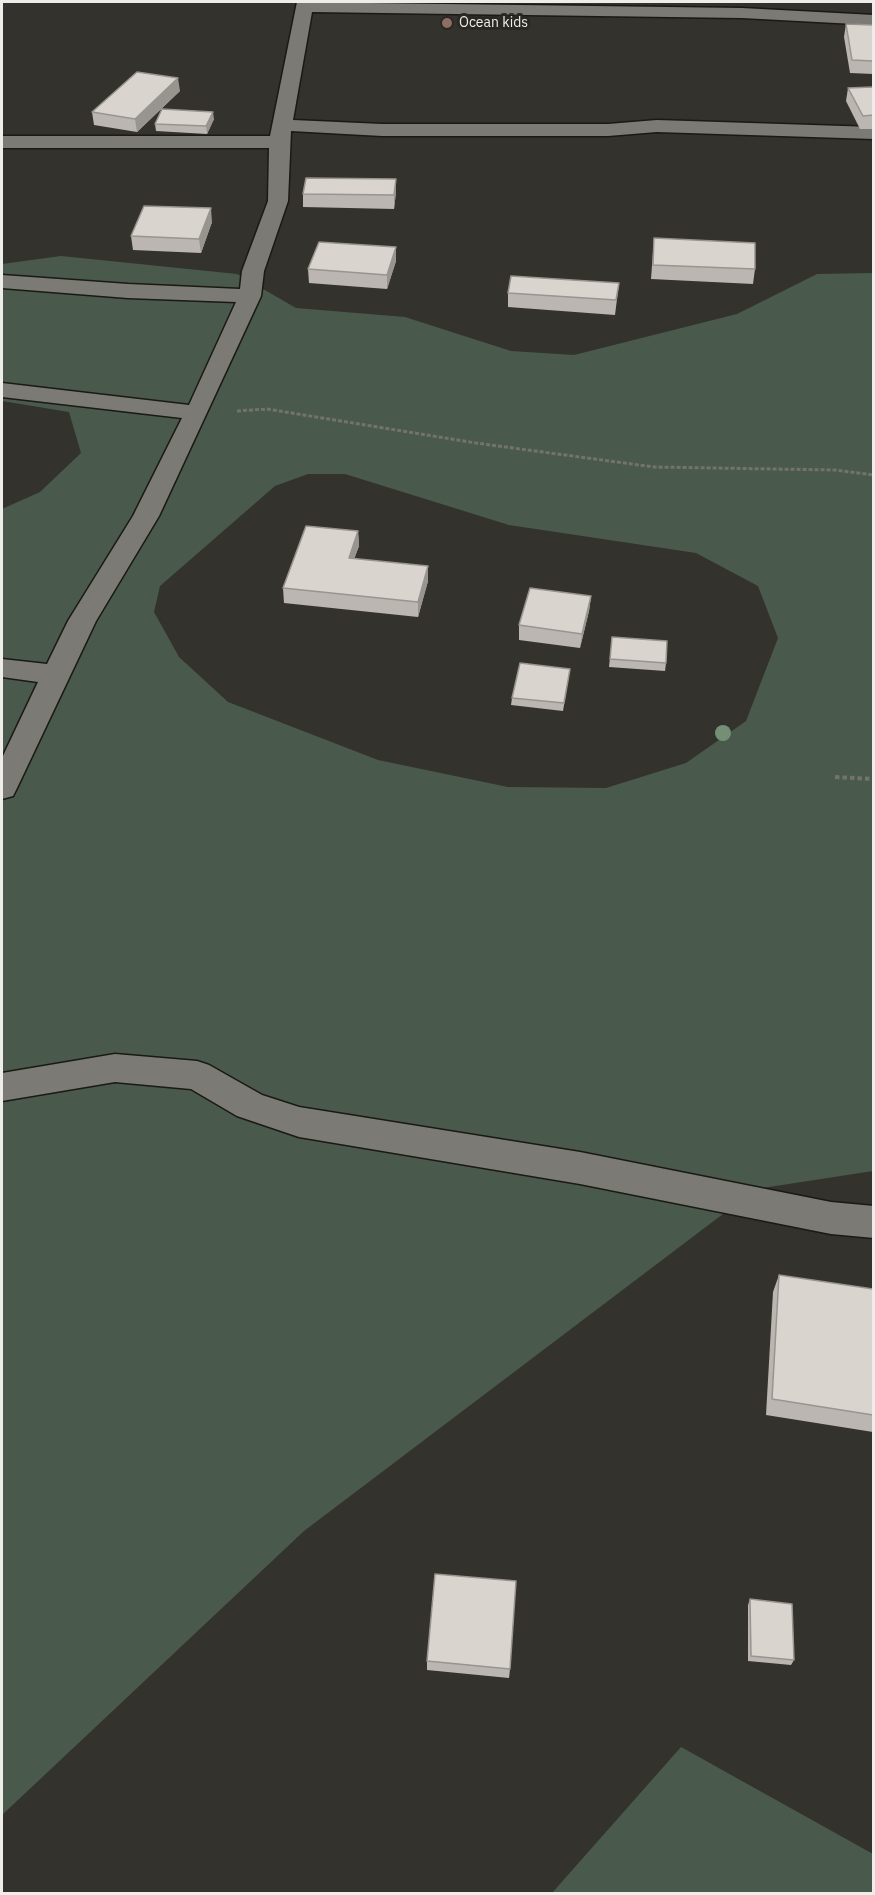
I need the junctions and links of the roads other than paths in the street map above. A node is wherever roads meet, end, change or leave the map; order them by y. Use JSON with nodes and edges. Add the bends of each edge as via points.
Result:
{"nodes":[{"id":1,"x":713,"y":2,"type":"edge"},
{"id":2,"x":305,"y":4,"type":"edge"},
{"id":3,"x":742,"y":13,"type":"junction"},
{"id":4,"x":873,"y":20,"type":"edge"},
{"id":5,"x":873,"y":133,"type":"edge"},
{"id":6,"x":281,"y":134,"type":"junction"},
{"id":7,"x":2,"y":142,"type":"edge"},
{"id":8,"x":2,"y":281,"type":"edge"},
{"id":9,"x":250,"y":296,"type":"junction"},
{"id":10,"x":2,"y":390,"type":"edge"},
{"id":11,"x":197,"y":413,"type":"junction"},
{"id":12,"x":2,"y":668,"type":"edge"},
{"id":13,"x":56,"y":675,"type":"junction"},
{"id":14,"x":2,"y":788,"type":"edge"},
{"id":15,"x":2,"y":1087,"type":"edge"},
{"id":16,"x":873,"y":1222,"type":"edge"}],
"edges":[{"from":1,"to":3,"type":"street"},
{"from":2,"to":3,"type":"street"},
{"from":2,"to":6,"type":"street"},
{"from":3,"to":4,"type":"street"},
{"from":5,"to":6,"type":"street","via":[[657,126]]},
{"from":6,"to":7,"type":"street"},
{"from":6,"to":9,"type":"street","via":[[278,201],[254,271]]},
{"from":8,"to":9,"type":"street"},
{"from":9,"to":11,"type":"street"},
{"from":10,"to":11,"type":"street"},
{"from":11,"to":13,"type":"street","via":[[146,516],[82,621]]},
{"from":12,"to":13,"type":"street"},
{"from":13,"to":14,"type":"street"},
{"from":15,"to":16,"type":"street","via":[[115,1068],[197,1076],[250,1106],[299,1122],[580,1168],[831,1218]]}]}
